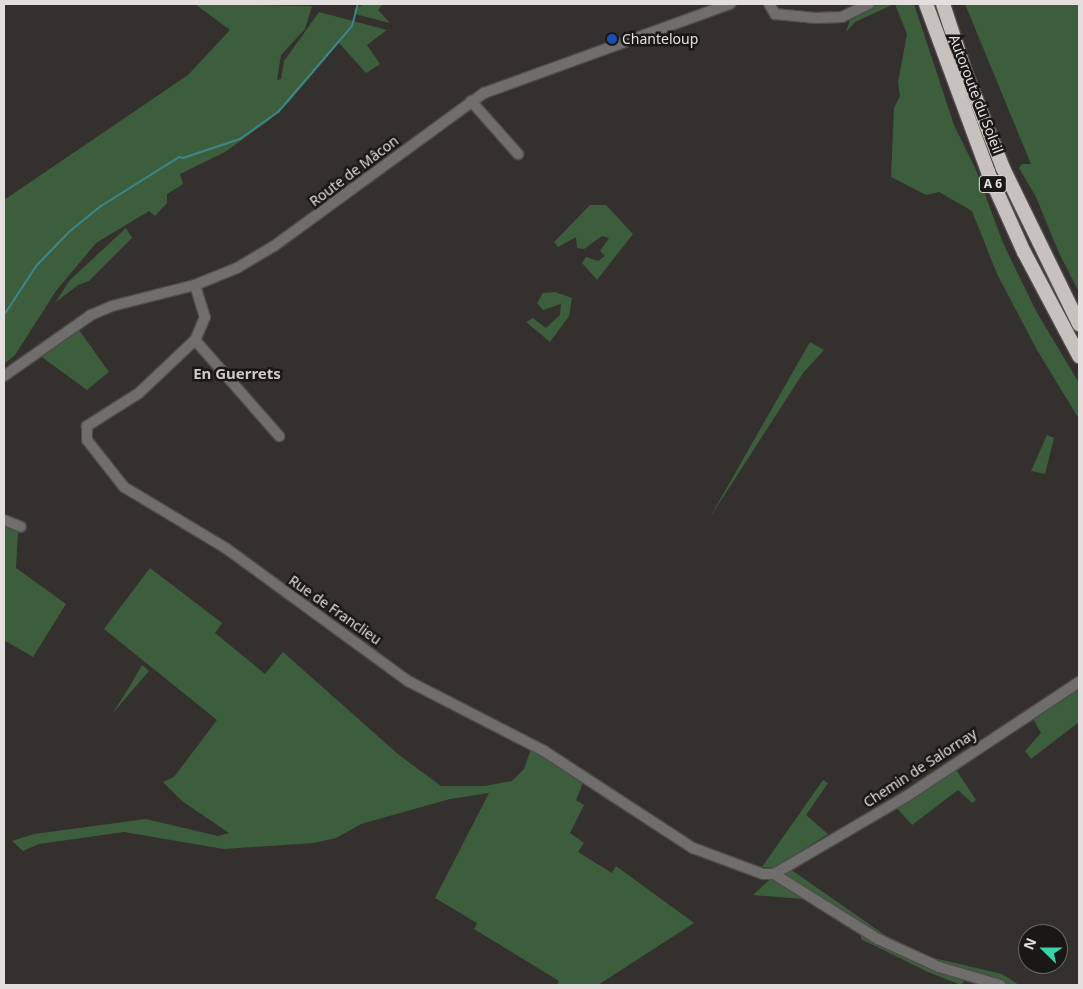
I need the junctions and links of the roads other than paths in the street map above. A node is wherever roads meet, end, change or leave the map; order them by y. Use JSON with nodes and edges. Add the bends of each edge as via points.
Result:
{"nodes":[{"id":1,"x":730,"y":4,"type":"edge"},
{"id":2,"x":769,"y":4,"type":"edge"},
{"id":3,"x":870,"y":4,"type":"edge"},
{"id":4,"x":926,"y":4,"type":"edge"},
{"id":5,"x":943,"y":4,"type":"edge"},
{"id":6,"x":471,"y":101,"type":"junction"},
{"id":7,"x":518,"y":154,"type":"dead end"},
{"id":8,"x":195,"y":285,"type":"junction"},
{"id":9,"x":1079,"y":324,"type":"edge"},
{"id":10,"x":196,"y":340,"type":"junction"},
{"id":11,"x":1079,"y":356,"type":"edge"},
{"id":12,"x":4,"y":376,"type":"edge"},
{"id":13,"x":279,"y":436,"type":"dead end"},
{"id":14,"x":4,"y":520,"type":"edge"},
{"id":15,"x":20,"y":527,"type":"dead end"},
{"id":16,"x":1079,"y":682,"type":"edge"},
{"id":17,"x":774,"y":874,"type":"junction"},
{"id":18,"x":1000,"y":985,"type":"edge"}],
"edges":[{"from":1,"to":6,"type":"street","name":"Route de Mâcon","via":[[503,84]]},
{"from":2,"to":3,"type":"street","via":[[775,14],[816,18],[842,17]]},
{"from":4,"to":11,"type":"highway","name":"Autoroute du Soleil","number":"A 6","via":[[995,188]]},
{"from":5,"to":9,"type":"highway","name":"Autoroute du Soleil","number":"A 6","via":[[1003,168]]},
{"from":6,"to":7,"type":"street"},
{"from":6,"to":8,"type":"street","name":"Route de Mâcon","via":[[295,232],[237,268]]},
{"from":8,"to":10,"type":"street","name":"Rue de Franclieu","via":[[205,317]]},
{"from":8,"to":12,"type":"street","name":"Route de Mâcon","via":[[91,314]]},
{"from":10,"to":13,"type":"street"},
{"from":10,"to":17,"type":"street","name":"Rue de Franclieu","via":[[139,393],[87,426],[87,440],[124,487],[226,549],[408,681],[544,751],[693,848],[763,874]]},
{"from":14,"to":15,"type":"street"},
{"from":16,"to":17,"type":"street","name":"Chemin de Salornay","via":[[908,796]]},
{"from":17,"to":18,"type":"street","via":[[878,939],[939,967]]}]}
